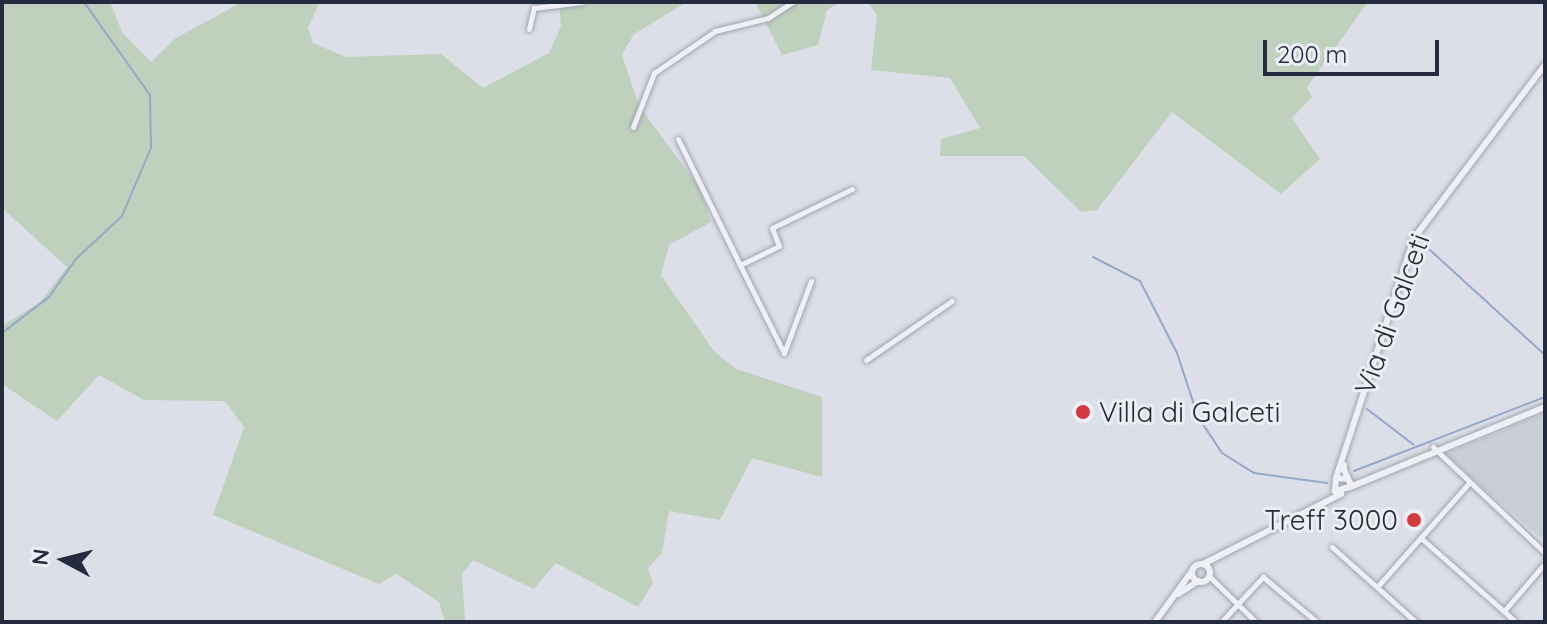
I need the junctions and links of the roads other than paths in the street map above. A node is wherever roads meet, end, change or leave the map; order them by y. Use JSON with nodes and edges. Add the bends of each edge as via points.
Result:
{"nodes":[{"id":1,"x":582,"y":2,"type":"edge"},
{"id":2,"x":793,"y":2,"type":"edge"},
{"id":3,"x":529,"y":29,"type":"dead end"},
{"id":4,"x":1545,"y":65,"type":"edge"},
{"id":5,"x":633,"y":127,"type":"dead end"},
{"id":6,"x":678,"y":139,"type":"dead end"},
{"id":7,"x":852,"y":189,"type":"dead end"},
{"id":8,"x":740,"y":265,"type":"junction"},
{"id":9,"x":811,"y":281,"type":"dead end"},
{"id":10,"x":952,"y":301,"type":"dead end"},
{"id":11,"x":866,"y":360,"type":"dead end"},
{"id":12,"x":1545,"y":407,"type":"edge"},
{"id":13,"x":1433,"y":447,"type":"junction"},
{"id":14,"x":1344,"y":457,"type":"junction"},
{"id":15,"x":1335,"y":481,"type":"junction"},
{"id":16,"x":1349,"y":482,"type":"junction"},
{"id":17,"x":1469,"y":483,"type":"junction"},
{"id":18,"x":1341,"y":494,"type":"junction"},
{"id":19,"x":1323,"y":502,"type":"junction"},
{"id":20,"x":1421,"y":538,"type":"junction"},
{"id":21,"x":1332,"y":547,"type":"dead end"},
{"id":22,"x":1545,"y":553,"type":"edge"},
{"id":23,"x":1219,"y":555,"type":"junction"},
{"id":24,"x":1545,"y":563,"type":"edge"},
{"id":25,"x":1203,"y":564,"type":"junction"},
{"id":26,"x":1192,"y":571,"type":"junction"},
{"id":27,"x":1209,"y":574,"type":"junction"},
{"id":28,"x":1198,"y":581,"type":"junction"},
{"id":29,"x":1377,"y":587,"type":"junction"},
{"id":30,"x":1172,"y":599,"type":"junction"},
{"id":31,"x":1237,"y":605,"type":"junction"},
{"id":32,"x":1504,"y":611,"type":"junction"},
{"id":33,"x":1155,"y":622,"type":"edge"},
{"id":34,"x":1221,"y":622,"type":"edge"},
{"id":35,"x":1256,"y":622,"type":"edge"},
{"id":36,"x":1317,"y":622,"type":"edge"},
{"id":37,"x":1416,"y":622,"type":"edge"},
{"id":38,"x":1516,"y":622,"type":"edge"}],
"edges":[{"from":1,"to":3,"type":"street","via":[[534,8]]},
{"from":2,"to":5,"type":"street","via":[[768,18],[715,31],[654,73]]},
{"from":4,"to":14,"type":"street","name":"Via di Galceti","via":[[1414,238]]},
{"from":6,"to":8,"type":"street"},
{"from":7,"to":8,"type":"street","via":[[772,228],[779,246]]},
{"from":8,"to":9,"type":"street","via":[[784,353]]},
{"from":10,"to":11,"type":"street"},
{"from":12,"to":13,"type":"street"},
{"from":13,"to":16,"type":"street","via":[[1362,481]]},
{"from":13,"to":17,"type":"street"},
{"from":14,"to":15,"type":"street","name":"Via di Galceti"},
{"from":14,"to":16,"type":"street","name":"Via di Galceti"},
{"from":15,"to":16,"type":"street"},
{"from":15,"to":18,"type":"street"},
{"from":15,"to":19,"type":"street","name":"Via di Galceti"},
{"from":16,"to":18,"type":"street"},
{"from":17,"to":20,"type":"street"},
{"from":17,"to":22,"type":"street"},
{"from":18,"to":19,"type":"street"},
{"from":19,"to":23,"type":"street"},
{"from":20,"to":29,"type":"street"},
{"from":20,"to":32,"type":"street"},
{"from":21,"to":29,"type":"street"},
{"from":23,"to":25,"type":"street"},
{"from":23,"to":27,"type":"street"},
{"from":24,"to":32,"type":"street"},
{"from":25,"to":26,"type":"street"},
{"from":25,"to":27,"type":"street"},
{"from":26,"to":28,"type":"street"},
{"from":26,"to":30,"type":"street"},
{"from":27,"to":28,"type":"street"},
{"from":27,"to":31,"type":"street"},
{"from":28,"to":30,"type":"street"},
{"from":29,"to":37,"type":"street"},
{"from":30,"to":33,"type":"street"},
{"from":31,"to":34,"type":"street"},
{"from":31,"to":35,"type":"street"},
{"from":31,"to":36,"type":"street","via":[[1263,577]]},
{"from":32,"to":38,"type":"street"}]}
